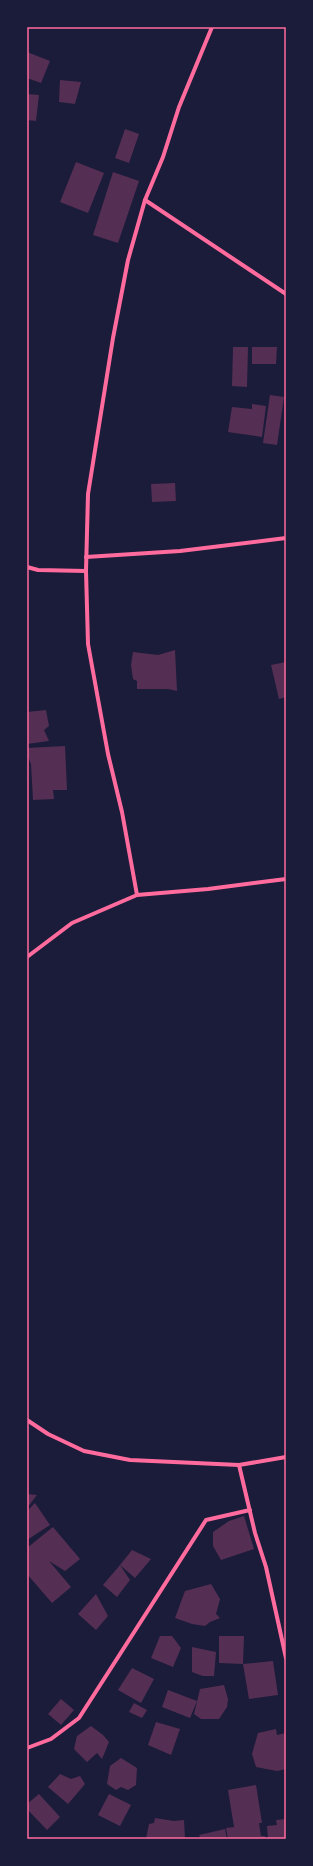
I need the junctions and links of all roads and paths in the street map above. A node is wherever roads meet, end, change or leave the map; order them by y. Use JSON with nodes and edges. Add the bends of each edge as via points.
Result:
{"nodes":[{"id":1,"x":212,"y":27,"type":"edge"},
{"id":2,"x":145,"y":200,"type":"junction"},
{"id":3,"x":286,"y":294,"type":"edge"},
{"id":4,"x":286,"y":538,"type":"edge"},
{"id":5,"x":86,"y":557,"type":"junction"},
{"id":6,"x":27,"y":568,"type":"edge"},
{"id":7,"x":86,"y":571,"type":"junction"},
{"id":8,"x":286,"y":879,"type":"edge"},
{"id":9,"x":138,"y":895,"type":"junction"},
{"id":10,"x":27,"y":957,"type":"edge"},
{"id":11,"x":27,"y":1420,"type":"edge"},
{"id":12,"x":286,"y":1457,"type":"edge"},
{"id":13,"x":239,"y":1465,"type":"junction"},
{"id":14,"x":250,"y":1510,"type":"junction"},
{"id":15,"x":286,"y":1658,"type":"edge"},
{"id":16,"x":27,"y":1748,"type":"edge"}],
"edges":[{"from":1,"to":2,"type":"street"},
{"from":2,"to":3,"type":"street"},
{"from":2,"to":5,"type":"street","via":[[128,260],[113,338],[88,494]]},
{"from":4,"to":5,"type":"street","via":[[180,551]]},
{"from":5,"to":7,"type":"street"},
{"from":6,"to":7,"type":"street","via":[[64,572]]},
{"from":7,"to":9,"type":"street","via":[[88,644]]},
{"from":8,"to":9,"type":"street"},
{"from":9,"to":10,"type":"street","via":[[72,924]]},
{"from":11,"to":13,"type":"street","via":[[48,1434],[84,1451],[130,1460]]},
{"from":12,"to":13,"type":"street"},
{"from":13,"to":14,"type":"street"},
{"from":14,"to":15,"type":"street","via":[[266,1567]]},
{"from":14,"to":16,"type":"street","via":[[206,1520],[79,1718],[51,1739]]}]}
